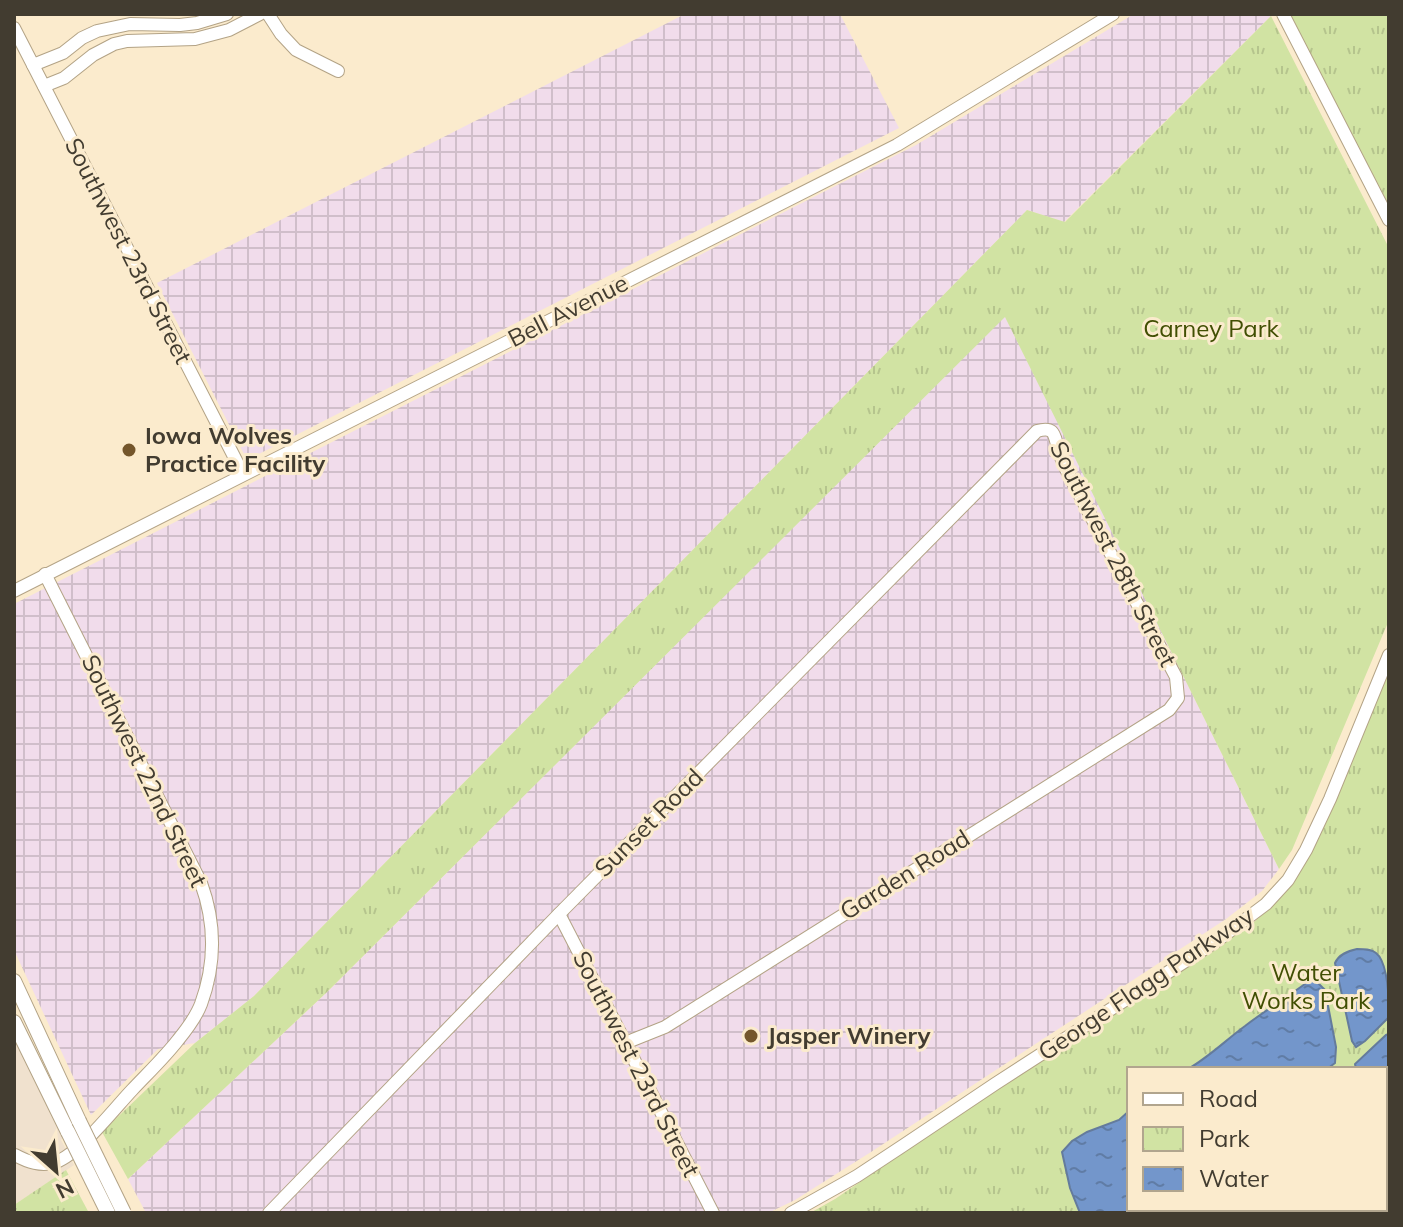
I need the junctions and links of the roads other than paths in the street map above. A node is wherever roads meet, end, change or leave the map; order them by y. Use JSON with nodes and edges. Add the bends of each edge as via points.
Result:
{"nodes":[{"id":1,"x":227,"y":14,"type":"edge"},
{"id":2,"x":260,"y":14,"type":"edge"},
{"id":3,"x":268,"y":14,"type":"edge"},
{"id":4,"x":1113,"y":14,"type":"edge"},
{"id":5,"x":1283,"y":14,"type":"edge"},
{"id":6,"x":149,"y":24,"type":"junction"},
{"id":7,"x":14,"y":28,"type":"edge"},
{"id":8,"x":149,"y":40,"type":"junction"},
{"id":9,"x":33,"y":65,"type":"junction"},
{"id":10,"x":338,"y":71,"type":"dead end"},
{"id":11,"x":44,"y":86,"type":"junction"},
{"id":12,"x":1389,"y":220,"type":"edge"},
{"id":13,"x":1032,"y":436,"type":"joint"},
{"id":14,"x":243,"y":474,"type":"junction"},
{"id":15,"x":45,"y":574,"type":"junction"},
{"id":16,"x":14,"y":591,"type":"edge"},
{"id":17,"x":1389,"y":655,"type":"edge"},
{"id":18,"x":1178,"y":698,"type":"joint"},
{"id":19,"x":559,"y":914,"type":"junction"},
{"id":20,"x":14,"y":981,"type":"edge"},
{"id":21,"x":14,"y":1022,"type":"edge"},
{"id":22,"x":625,"y":1043,"type":"junction"},
{"id":23,"x":73,"y":1127,"type":"junction"},
{"id":24,"x":15,"y":1155,"type":"edge"},
{"id":25,"x":108,"y":1213,"type":"edge"},
{"id":26,"x":124,"y":1213,"type":"edge"},
{"id":27,"x":269,"y":1213,"type":"edge"},
{"id":28,"x":713,"y":1213,"type":"edge"},
{"id":29,"x":791,"y":1213,"type":"edge"}],
"edges":[{"from":1,"to":6,"type":"street","via":[[197,23]]},
{"from":2,"to":8,"type":"street","via":[[212,35]]},
{"from":3,"to":10,"type":"street","via":[[296,50]]},
{"from":4,"to":14,"type":"street","name":"Bell Avenue","via":[[897,145]]},
{"from":5,"to":12,"type":"street"},
{"from":6,"to":8,"type":"street"},
{"from":6,"to":9,"type":"street","via":[[97,31]]},
{"from":7,"to":9,"type":"street","name":"Southwest 23rd Street"},
{"from":8,"to":11,"type":"street","via":[[114,44]]},
{"from":9,"to":11,"type":"street","name":"Southwest 23rd Street"},
{"from":11,"to":14,"type":"street","name":"Southwest 23rd Street"},
{"from":13,"to":18,"type":"street","name":"Southwest 28th Street","via":[[1044,429],[1055,435],[1068,473],[1176,677]]},
{"from":13,"to":19,"type":"street","name":"Sunset Road"},
{"from":14,"to":15,"type":"street","name":"Bell Avenue"},
{"from":15,"to":16,"type":"street","name":"Bell Avenue"},
{"from":15,"to":24,"type":"street","name":"Southwest 22nd Street","via":[[201,883],[213,929],[213,961],[192,1021],[97,1128],[55,1162],[37,1164]]},
{"from":17,"to":29,"type":"street","name":"George Flagg Parkway","via":[[1306,850],[1266,904],[857,1176]]},
{"from":18,"to":22,"type":"street","name":"Garden Road","via":[[1169,710],[665,1027]]},
{"from":19,"to":22,"type":"street","name":"Southwest 23rd Street"},
{"from":19,"to":27,"type":"street","name":"Sunset Road"},
{"from":20,"to":23,"type":"main road"},
{"from":21,"to":23,"type":"main road"},
{"from":22,"to":28,"type":"street","name":"Southwest 23rd Street"},
{"from":23,"to":25,"type":"main road","bridge":true},
{"from":23,"to":26,"type":"main road","bridge":true}]}
